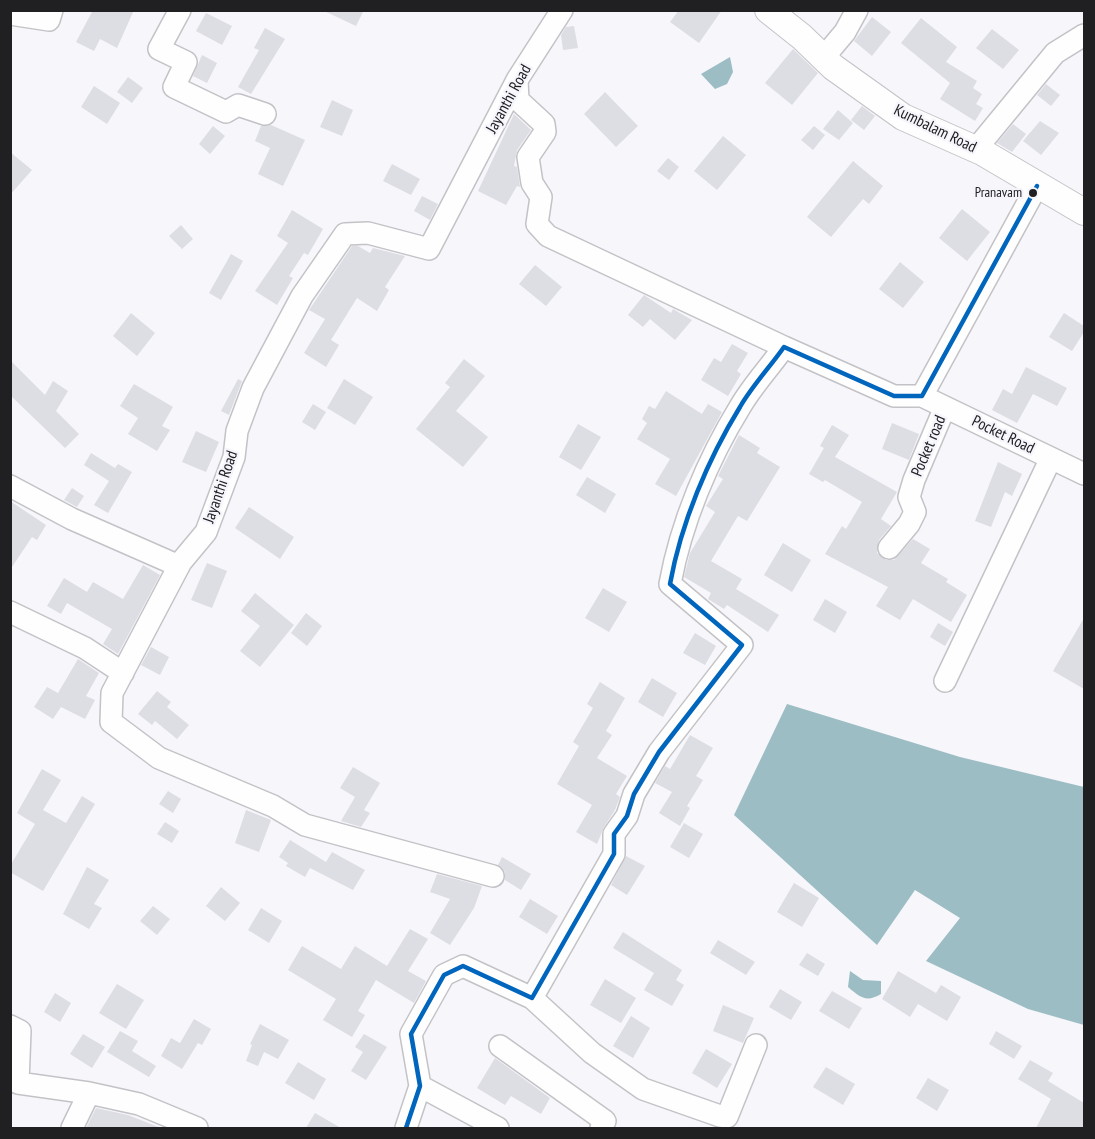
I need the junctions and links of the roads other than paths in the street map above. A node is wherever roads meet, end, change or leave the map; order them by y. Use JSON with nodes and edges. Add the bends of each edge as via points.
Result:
{"nodes":[{"id":1,"x":52,"y":10,"type":"edge"},
{"id":2,"x":180,"y":10,"type":"edge"},
{"id":3,"x":562,"y":10,"type":"edge"},
{"id":4,"x":768,"y":10,"type":"edge"},
{"id":5,"x":856,"y":10,"type":"edge"},
{"id":6,"x":10,"y":14,"type":"edge"},
{"id":7,"x":1084,"y":35,"type":"edge"},
{"id":8,"x":824,"y":57,"type":"junction"},
{"id":9,"x":518,"y":80,"type":"junction"},
{"id":10,"x":265,"y":114,"type":"dead end"},
{"id":11,"x":976,"y":149,"type":"junction"},
{"id":12,"x":1038,"y":186,"type":"junction"},
{"id":13,"x":1084,"y":212,"type":"edge"},
{"id":14,"x":784,"y":347,"type":"junction"},
{"id":15,"x":922,"y":396,"type":"junction"},
{"id":16,"x":945,"y":407,"type":"junction"},
{"id":17,"x":1051,"y":458,"type":"junction"},
{"id":18,"x":1084,"y":474,"type":"edge"},
{"id":19,"x":10,"y":486,"type":"edge"},
{"id":20,"x":889,"y":548,"type":"dead end"},
{"id":21,"x":179,"y":566,"type":"junction"},
{"id":22,"x":10,"y":612,"type":"edge"},
{"id":23,"x":123,"y":673,"type":"junction"},
{"id":24,"x":945,"y":681,"type":"dead end"},
{"id":25,"x":493,"y":876,"type":"dead end"},
{"id":26,"x":532,"y":998,"type":"junction"},
{"id":27,"x":10,"y":1026,"type":"edge"},
{"id":28,"x":756,"y":1045,"type":"dead end"},
{"id":29,"x":500,"y":1046,"type":"dead end"},
{"id":30,"x":420,"y":1086,"type":"junction"},
{"id":31,"x":89,"y":1093,"type":"junction"},
{"id":32,"x":72,"y":1128,"type":"edge"},
{"id":33,"x":196,"y":1128,"type":"edge"},
{"id":34,"x":406,"y":1128,"type":"edge"},
{"id":35,"x":498,"y":1128,"type":"edge"},
{"id":36,"x":601,"y":1128,"type":"edge"}],
"edges":[{"from":1,"to":6,"type":"street","via":[[49,20]]},
{"from":2,"to":10,"type":"street","via":[[159,49],[186,62],[174,87],[226,112],[238,105]]},
{"from":3,"to":9,"type":"street","name":"Jayanthi Road"},
{"from":4,"to":8,"type":"main road","name":"Kumbalam Road"},
{"from":5,"to":8,"type":"street","via":[[845,32]]},
{"from":7,"to":11,"type":"street","via":[[1055,53]]},
{"from":8,"to":11,"type":"main road","name":"Kumbalam Road","via":[[903,117]]},
{"from":9,"to":14,"type":"street","via":[[518,100],[544,124],[544,132],[528,156],[532,183],[541,197],[537,224],[548,236]]},
{"from":9,"to":21,"type":"street","name":"Jayanthi Road","via":[[429,249],[368,233],[345,234],[302,296],[253,388],[237,431],[234,457],[206,532]]},
{"from":11,"to":12,"type":"main road","name":"Kumbalam Road"},
{"from":12,"to":13,"type":"main road","name":"Kumbalam Road"},
{"from":12,"to":15,"type":"street"},
{"from":14,"to":15,"type":"street","via":[[894,396]]},
{"from":14,"to":26,"type":"street","via":[[740,406],[707,469],[674,559],[669,584],[742,645],[634,794],[627,816],[614,834],[614,854]]},
{"from":15,"to":16,"type":"street","name":"Pocket Road"},
{"from":16,"to":17,"type":"street","name":"Pocket Road"},
{"from":16,"to":20,"type":"street","name":"Pocket road","via":[[909,496],[915,512]]},
{"from":17,"to":18,"type":"street","name":"Pocket Road"},
{"from":17,"to":24,"type":"street"},
{"from":19,"to":21,"type":"street","via":[[72,519]]},
{"from":21,"to":23,"type":"street","name":"Jayanthi Road"},
{"from":22,"to":23,"type":"street","via":[[85,648]]},
{"from":23,"to":25,"type":"street","name":"Jayanthi Road","via":[[112,693],[111,722],[159,758],[273,806],[305,825]]},
{"from":26,"to":28,"type":"street","via":[[592,1053],[643,1089],[720,1116],[727,1117]]},
{"from":26,"to":30,"type":"street","via":[[463,966],[444,975],[411,1034]]},
{"from":27,"to":31,"type":"street","via":[[20,1031],[18,1083]]},
{"from":29,"to":36,"type":"street","via":[[605,1121]]},
{"from":30,"to":34,"type":"street"},
{"from":30,"to":35,"type":"street"},
{"from":31,"to":32,"type":"street"},
{"from":31,"to":33,"type":"street","via":[[139,1104]]}]}
